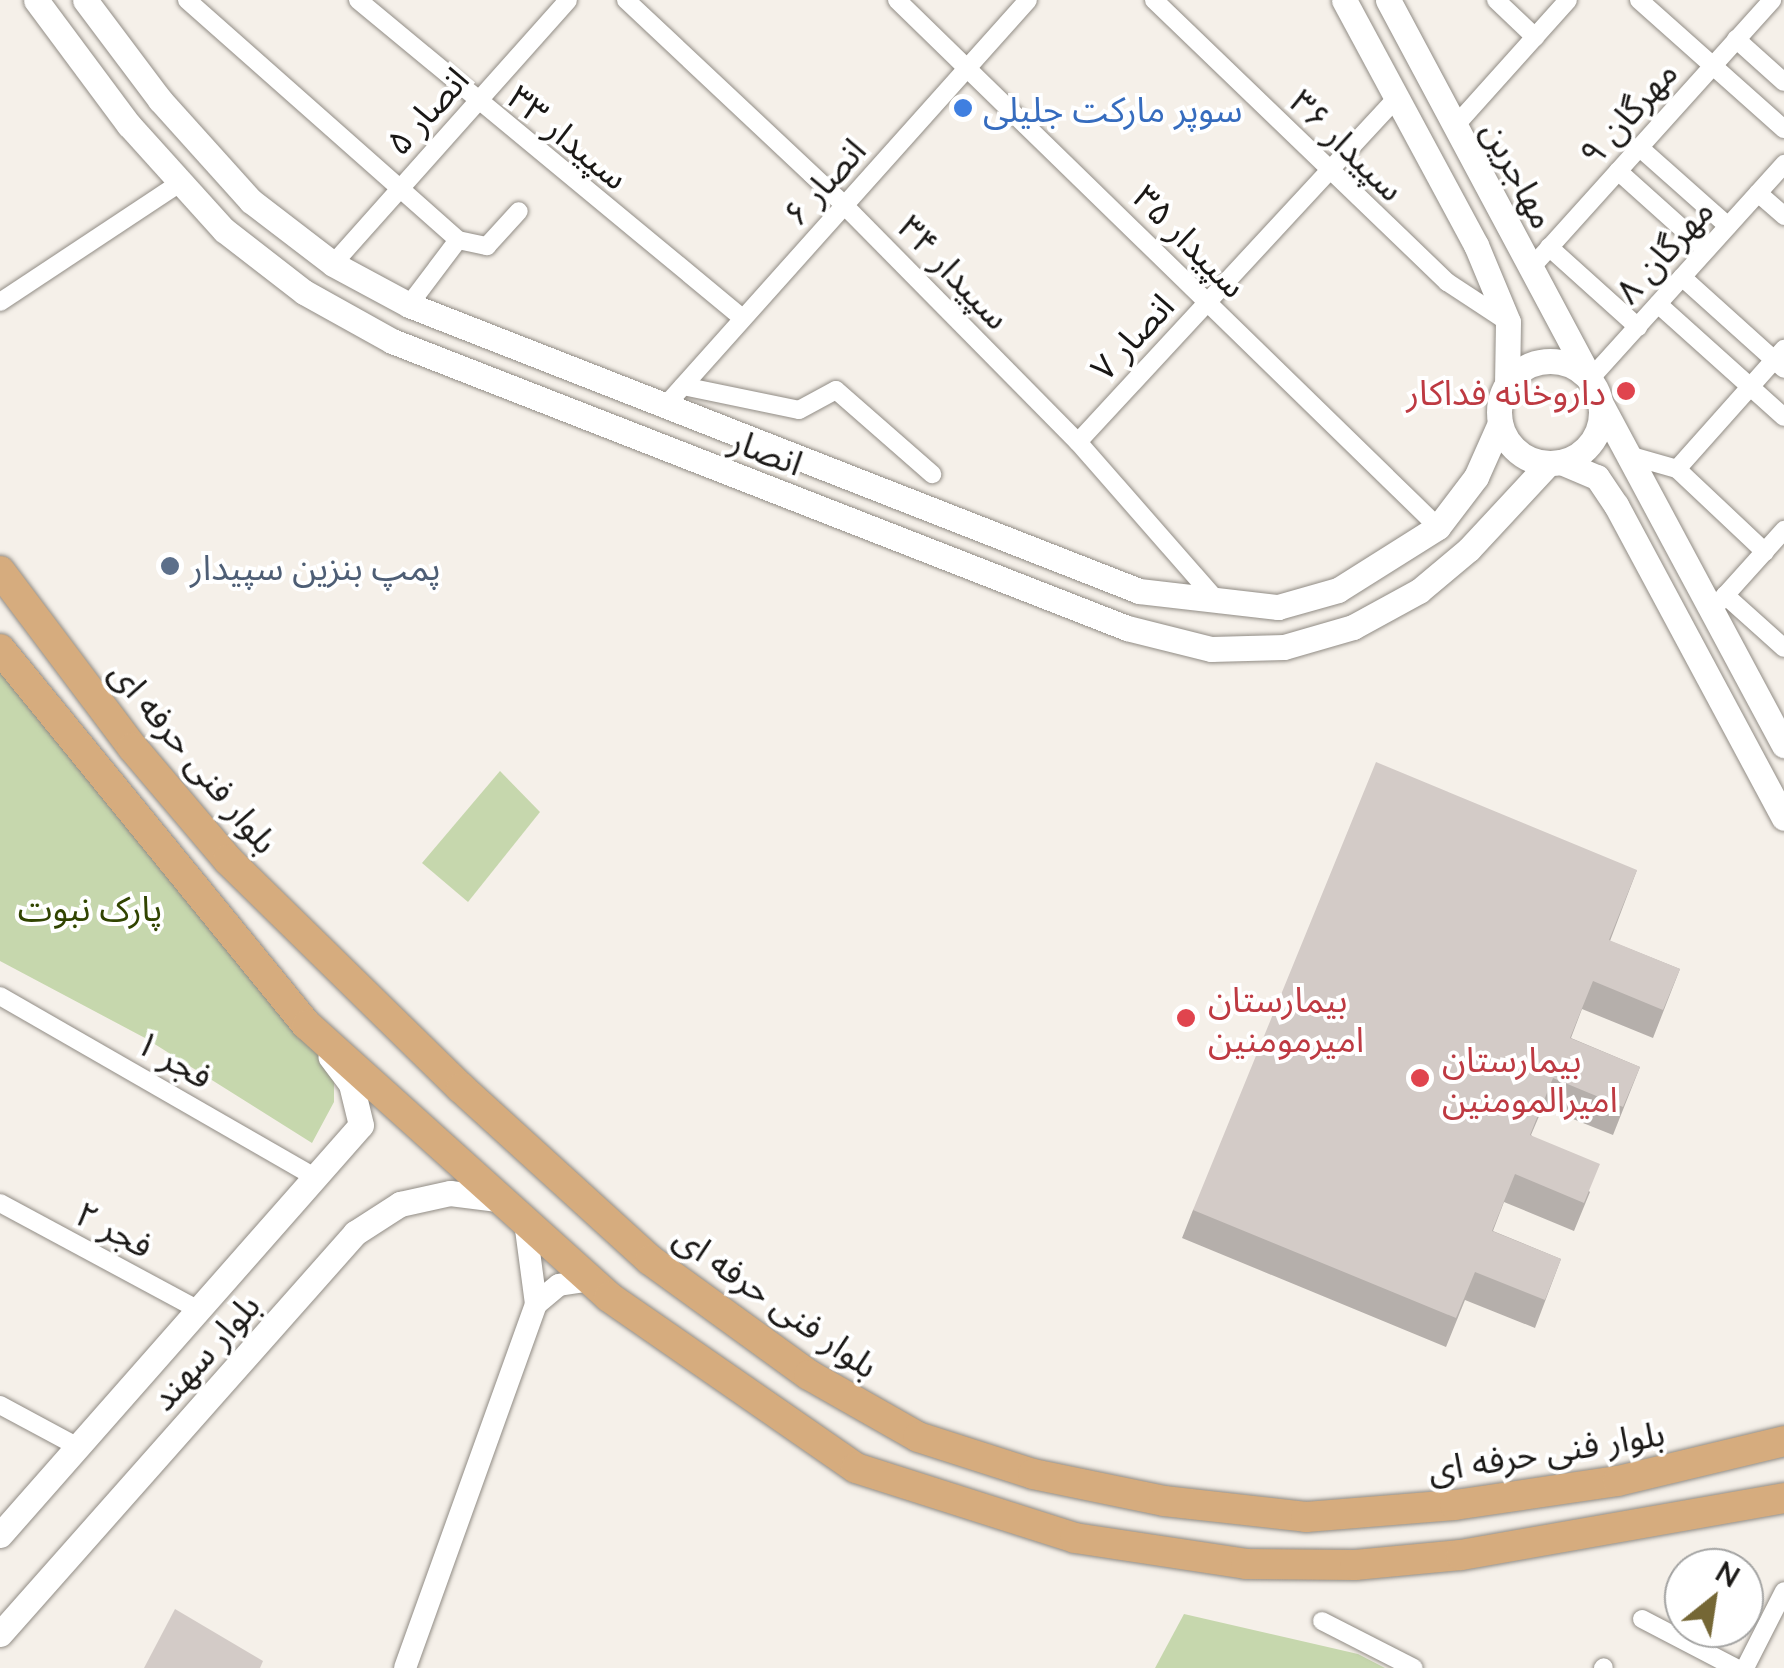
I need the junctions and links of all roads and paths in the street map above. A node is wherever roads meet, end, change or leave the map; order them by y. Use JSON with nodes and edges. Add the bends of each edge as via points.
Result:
{"nodes":[{"id":1,"x":36,"y":0,"type":"edge"},
{"id":2,"x":187,"y":0,"type":"edge"},
{"id":3,"x":358,"y":0,"type":"edge"},
{"id":4,"x":568,"y":0,"type":"edge"},
{"id":5,"x":626,"y":0,"type":"edge"},
{"id":6,"x":897,"y":0,"type":"edge"},
{"id":7,"x":1028,"y":0,"type":"edge"},
{"id":8,"x":1154,"y":0,"type":"edge"},
{"id":9,"x":1344,"y":0,"type":"edge"},
{"id":10,"x":1388,"y":0,"type":"edge"},
{"id":11,"x":1496,"y":0,"type":"edge"},
{"id":12,"x":1568,"y":0,"type":"edge"},
{"id":13,"x":1639,"y":0,"type":"edge"},
{"id":14,"x":1772,"y":0,"type":"edge"},
{"id":15,"x":95,"y":4,"type":"edge"},
{"id":16,"x":63,"y":37,"type":"junction"},
{"id":17,"x":1535,"y":37,"type":"junction"},
{"id":18,"x":1736,"y":39,"type":"junction"},
{"id":19,"x":969,"y":65,"type":"junction"},
{"id":20,"x":1712,"y":66,"type":"junction"},
{"id":21,"x":1784,"y":82,"type":"edge"},
{"id":22,"x":1396,"y":98,"type":"junction"},
{"id":23,"x":476,"y":103,"type":"junction"},
{"id":24,"x":1455,"y":126,"type":"junction"},
{"id":25,"x":1784,"y":130,"type":"edge"},
{"id":26,"x":1639,"y":147,"type":"junction"},
{"id":27,"x":1618,"y":171,"type":"junction"},
{"id":28,"x":1329,"y":172,"type":"junction"},
{"id":29,"x":1781,"y":174,"type":"edge"},
{"id":30,"x":181,"y":182,"type":"junction"},
{"id":31,"x":397,"y":190,"type":"junction"},
{"id":32,"x":1758,"y":193,"type":"junction"},
{"id":33,"x":844,"y":205,"type":"junction"},
{"id":34,"x":519,"y":211,"type":"dead end"},
{"id":35,"x":1784,"y":216,"type":"edge"},
{"id":36,"x":1728,"y":226,"type":"junction"},
{"id":37,"x":458,"y":240,"type":"junction"},
{"id":38,"x":1549,"y":247,"type":"junction"},
{"id":39,"x":1706,"y":250,"type":"junction"},
{"id":40,"x":333,"y":264,"type":"junction"},
{"id":41,"x":1530,"y":268,"type":"junction"},
{"id":42,"x":1682,"y":277,"type":"junction"},
{"id":43,"x":0,"y":302,"type":"edge"},
{"id":44,"x":1207,"y":302,"type":"junction"},
{"id":45,"x":1658,"y":304,"type":"junction"},
{"id":46,"x":409,"y":305,"type":"junction"},
{"id":47,"x":744,"y":318,"type":"junction"},
{"id":48,"x":1508,"y":322,"type":"junction"},
{"id":49,"x":1638,"y":327,"type":"junction"},
{"id":50,"x":1781,"y":359,"type":"edge"},
{"id":51,"x":1590,"y":379,"type":"junction"},
{"id":52,"x":1507,"y":384,"type":"junction"},
{"id":53,"x":1750,"y":388,"type":"junction"},
{"id":54,"x":674,"y":395,"type":"junction"},
{"id":55,"x":1602,"y":406,"type":"junction"},
{"id":56,"x":1784,"y":418,"type":"edge"},
{"id":57,"x":1500,"y":423,"type":"junction"},
{"id":58,"x":641,"y":438,"type":"junction"},
{"id":59,"x":1078,"y":442,"type":"junction"},
{"id":60,"x":1628,"y":455,"type":"junction"},
{"id":61,"x":1555,"y":463,"type":"junction"},
{"id":62,"x":1676,"y":470,"type":"junction"},
{"id":63,"x":932,"y":474,"type":"dead end"},
{"id":64,"x":1438,"y":527,"type":"junction"},
{"id":65,"x":982,"y":529,"type":"junction"},
{"id":66,"x":1784,"y":530,"type":"edge"},
{"id":67,"x":1765,"y":552,"type":"junction"},
{"id":68,"x":968,"y":566,"type":"junction"},
{"id":69,"x":0,"y":571,"type":"edge"},
{"id":70,"x":1718,"y":603,"type":"junction"},
{"id":71,"x":1220,"y":604,"type":"junction"},
{"id":72,"x":0,"y":648,"type":"edge"},
{"id":73,"x":1784,"y":648,"type":"edge"},
{"id":74,"x":1778,"y":715,"type":"edge"},
{"id":75,"x":1784,"y":746,"type":"edge"},
{"id":76,"x":1784,"y":818,"type":"edge"},
{"id":77,"x":0,"y":996,"type":"edge"},
{"id":78,"x":308,"y":1025,"type":"junction"},
{"id":79,"x":316,"y":1178,"type":"junction"},
{"id":80,"x":504,"y":1200,"type":"junction"},
{"id":81,"x":0,"y":1204,"type":"edge"},
{"id":82,"x":525,"y":1222,"type":"junction"},
{"id":83,"x":610,"y":1297,"type":"junction"},
{"id":84,"x":536,"y":1304,"type":"junction"},
{"id":85,"x":199,"y":1310,"type":"junction"},
{"id":86,"x":0,"y":1405,"type":"edge"},
{"id":87,"x":1784,"y":1441,"type":"edge"},
{"id":88,"x":78,"y":1447,"type":"junction"},
{"id":89,"x":1784,"y":1498,"type":"edge"},
{"id":90,"x":0,"y":1535,"type":"edge"},
{"id":91,"x":1784,"y":1591,"type":"edge"},
{"id":92,"x":1642,"y":1619,"type":"dead end"},
{"id":93,"x":1322,"y":1621,"type":"dead end"},
{"id":94,"x":0,"y":1634,"type":"edge"},
{"id":95,"x":405,"y":1668,"type":"edge"},
{"id":96,"x":1414,"y":1668,"type":"edge"},
{"id":97,"x":1736,"y":1668,"type":"edge"},
{"id":98,"x":1744,"y":1668,"type":"edge"}],
"edges":[{"from":1,"to":16,"type":"main road","name":"انصار"},
{"from":2,"to":31,"type":"street"},
{"from":3,"to":23,"type":"street","name":"سپیدار ۳۳"},
{"from":4,"to":23,"type":"street","name":"انصار ۵"},
{"from":5,"to":33,"type":"street","name":"سپیدار ۳۴"},
{"from":6,"to":19,"type":"street","name":"سپیدار ۳۵"},
{"from":7,"to":19,"type":"street","name":"انصار ۶"},
{"from":8,"to":28,"type":"street","name":"سپیدار ۳۶"},
{"from":9,"to":22,"type":"main road","name":"مهاجرین"},
{"from":10,"to":24,"type":"main road","name":"مهاجرین"},
{"from":11,"to":17,"type":"street"},
{"from":12,"to":17,"type":"street"},
{"from":13,"to":20,"type":"street"},
{"from":14,"to":18,"type":"street","name":"مهرگان ۹"},
{"from":15,"to":16,"type":"main road"},
{"from":15,"to":40,"type":"main road","name":"انصار","via":[[160,100],[251,201]]},
{"from":16,"to":30,"type":"main road","name":"انصار"},
{"from":17,"to":24,"type":"street"},
{"from":18,"to":20,"type":"street","name":"مهرگان ۹"},
{"from":18,"to":21,"type":"street"},
{"from":19,"to":33,"type":"street","name":"انصار ۶"},
{"from":19,"to":44,"type":"street","name":"سپیدار ۳۵"},
{"from":20,"to":25,"type":"street"},
{"from":20,"to":26,"type":"street","name":"مهرگان ۹"},
{"from":22,"to":28,"type":"street","name":"انصار ۷"},
{"from":22,"to":48,"type":"main road","name":"مهاجرین","via":[[1476,244]]},
{"from":23,"to":31,"type":"street","name":"انصار ۵"},
{"from":23,"to":47,"type":"street","name":"سپیدار ۳۳"},
{"from":24,"to":41,"type":"main road","name":"مهاجرین"},
{"from":26,"to":27,"type":"street","name":"مهرگان ۹"},
{"from":26,"to":36,"type":"street"},
{"from":27,"to":38,"type":"street","name":"مهرگان ۹"},
{"from":27,"to":39,"type":"street"},
{"from":28,"to":44,"type":"street","name":"انصار ۷"},
{"from":28,"to":48,"type":"street","name":"سپیدار ۳۶","via":[[1447,282]]},
{"from":29,"to":32,"type":"street","name":"مهرگان ۸"},
{"from":30,"to":43,"type":"street"},
{"from":30,"to":58,"type":"main road","name":"انصار","via":[[224,230],[319,300],[392,341]]},
{"from":31,"to":37,"type":"street"},
{"from":31,"to":40,"type":"street","name":"انصار ۵"},
{"from":32,"to":35,"type":"street"},
{"from":32,"to":36,"type":"street","name":"مهرگان ۸"},
{"from":33,"to":47,"type":"street","name":"انصار ۶"},
{"from":33,"to":59,"type":"street","name":"سپیدار ۳۴"},
{"from":34,"to":37,"type":"street","via":[[488,246]]},
{"from":36,"to":39,"type":"street","name":"مهرگان ۸"},
{"from":37,"to":46,"type":"street"},
{"from":38,"to":41,"type":"street","name":"مهرگان ۹"},
{"from":38,"to":49,"type":"street"},
{"from":39,"to":42,"type":"street","name":"مهرگان ۸"},
{"from":40,"to":46,"type":"main road","name":"انصار"},
{"from":41,"to":51,"type":"main road","name":"مهاجرین"},
{"from":42,"to":45,"type":"street","name":"مهرگان ۸"},
{"from":42,"to":50,"type":"street"},
{"from":44,"to":59,"type":"street","name":"انصار ۷"},
{"from":44,"to":64,"type":"street","name":"سپیدار ۳۵"},
{"from":45,"to":49,"type":"street","name":"مهرگان ۸"},
{"from":45,"to":53,"type":"street"},
{"from":46,"to":54,"type":"main road","name":"انصار"},
{"from":47,"to":54,"type":"street","name":"انصار ۶"},
{"from":48,"to":52,"type":"main road","name":"مهاجرین"},
{"from":49,"to":51,"type":"street","name":"مهرگان ۸"},
{"from":50,"to":53,"type":"street"},
{"from":51,"to":52,"type":"main road","via":[[1553,361],[1527,366]]},
{"from":51,"to":55,"type":"main road"},
{"from":52,"to":57,"type":"main road"},
{"from":53,"to":56,"type":"street"},
{"from":53,"to":62,"type":"street"},
{"from":54,"to":58,"type":"main road"},
{"from":54,"to":63,"type":"street","via":[[798,410],[836,390]]},
{"from":54,"to":65,"type":"main road","name":"انصار"},
{"from":55,"to":60,"type":"main road"},
{"from":55,"to":61,"type":"main road","via":[[1588,448]]},
{"from":57,"to":61,"type":"main road","via":[[1522,455]]},
{"from":57,"to":64,"type":"main road","name":"انصار","via":[[1476,477]]},
{"from":58,"to":68,"type":"main road","name":"انصار"},
{"from":59,"to":71,"type":"street","name":"سپیدار ۳۴"},
{"from":60,"to":62,"type":"street"},
{"from":60,"to":70,"type":"main road"},
{"from":61,"to":68,"type":"main road","name":"انصار","via":[[1419,591],[1353,627],[1284,646],[1211,649],[1127,628]]},
{"from":61,"to":76,"type":"main road","via":[[1596,477],[1616,505]]},
{"from":62,"to":67,"type":"street"},
{"from":64,"to":71,"type":"main road","name":"انصار","via":[[1338,590],[1278,608]]},
{"from":65,"to":68,"type":"main road"},
{"from":65,"to":71,"type":"main road","name":"انصار","via":[[1139,591]]},
{"from":66,"to":67,"type":"street"},
{"from":67,"to":70,"type":"street"},
{"from":69,"to":87,"type":"main road","name":"بلوار فنی حرفه ای","via":[[133,748],[228,860],[461,1088],[650,1260],[809,1375],[918,1437],[1070,1482],[1306,1517],[1454,1506],[1618,1480]]},
{"from":70,"to":73,"type":"street"},
{"from":70,"to":74,"type":"main road"},
{"from":72,"to":78,"type":"main road"},
{"from":74,"to":75,"type":"main road"},
{"from":77,"to":79,"type":"street","name":"فجر ۱"},
{"from":78,"to":79,"type":"main road","name":"بلوار سهند","via":[[351,1084],[362,1125]]},
{"from":78,"to":80,"type":"main road"},
{"from":79,"to":85,"type":"main road","name":"بلوار سهند"},
{"from":80,"to":82,"type":"main road"},
{"from":80,"to":94,"type":"main road","name":"بلوار سهند","via":[[450,1193],[417,1200],[355,1233]]},
{"from":81,"to":85,"type":"street","name":"فجر ۲"},
{"from":82,"to":83,"type":"main road"},
{"from":82,"to":84,"type":"street"},
{"from":83,"to":84,"type":"street","via":[[589,1280],[559,1284]]},
{"from":83,"to":89,"type":"main road","via":[[856,1468],[1075,1538],[1182,1558],[1355,1565],[1443,1557]]},
{"from":84,"to":95,"type":"street"},
{"from":85,"to":88,"type":"main road","name":"بلوار سهند"},
{"from":86,"to":88,"type":"street"},
{"from":88,"to":90,"type":"main road","name":"بلوار سهند"},
{"from":91,"to":98,"type":"street"},
{"from":92,"to":97,"type":"street"},
{"from":93,"to":96,"type":"street"}]}
